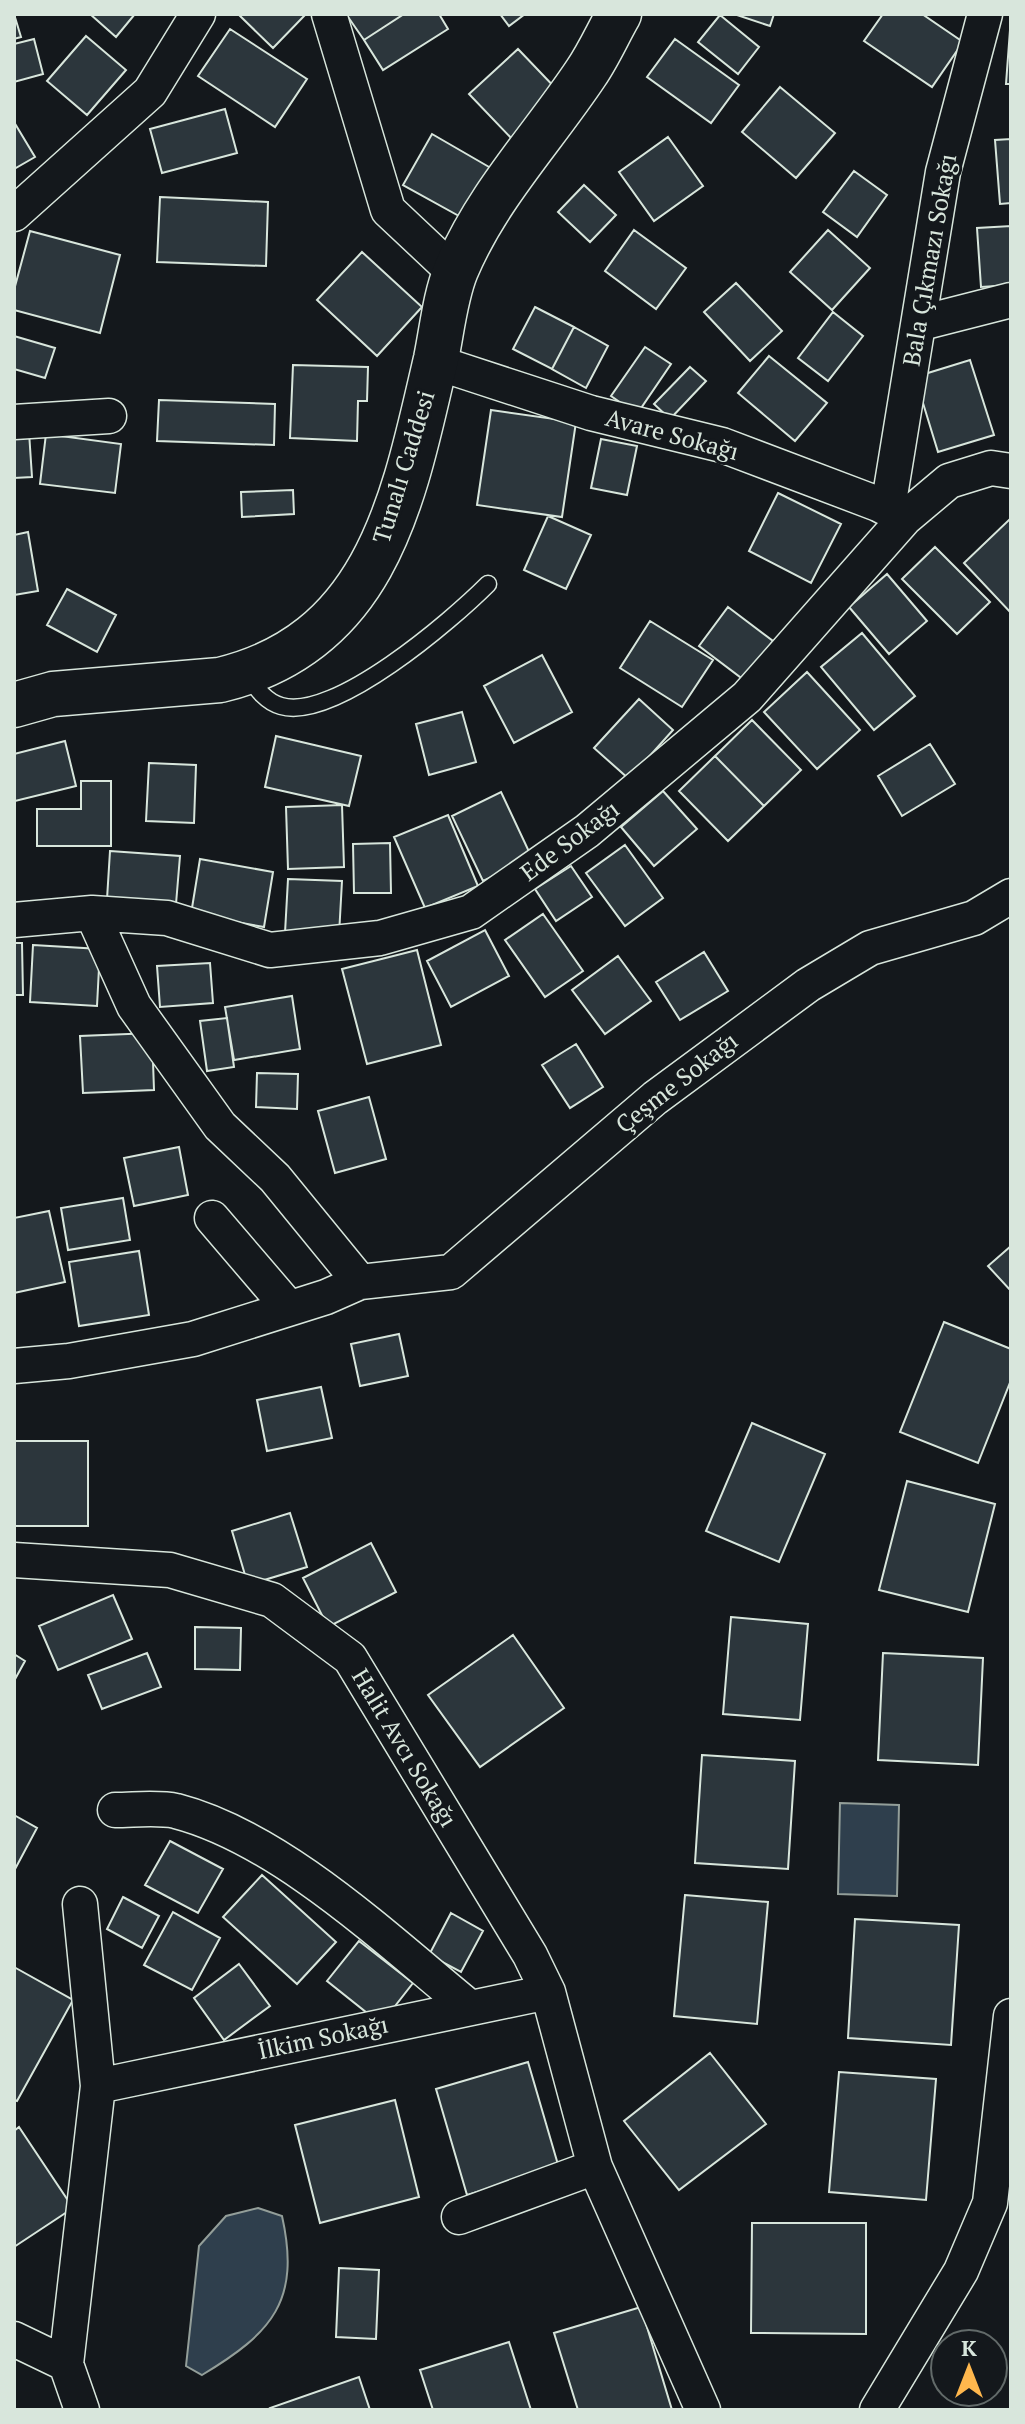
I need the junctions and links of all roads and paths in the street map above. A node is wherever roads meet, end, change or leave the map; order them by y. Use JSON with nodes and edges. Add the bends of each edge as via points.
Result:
{"nodes":[{"id":1,"x":198,"y":14,"type":"edge"},
{"id":2,"x":329,"y":14,"type":"edge"},
{"id":3,"x":619,"y":14,"type":"edge"},
{"id":4,"x":985,"y":14,"type":"edge"},
{"id":5,"x":14,"y":214,"type":"edge"},
{"id":6,"x":455,"y":273,"type":"junction"},
{"id":7,"x":1011,"y":300,"type":"edge"},
{"id":8,"x":921,"y":323,"type":"junction"},
{"id":9,"x":435,"y":362,"type":"junction"},
{"id":10,"x":109,"y":416,"type":"dead end"},
{"id":11,"x":14,"y":422,"type":"edge"},
{"id":12,"x":1011,"y":471,"type":"edge"},
{"id":13,"x":897,"y":513,"type":"junction"},
{"id":14,"x":488,"y":584,"type":"dead end"},
{"id":15,"x":246,"y":673,"type":"junction"},
{"id":16,"x":14,"y":705,"type":"edge"},
{"id":17,"x":1011,"y":896,"type":"edge"},
{"id":18,"x":92,"y":913,"type":"junction"},
{"id":19,"x":14,"y":920,"type":"edge"},
{"id":20,"x":212,"y":1218,"type":"dead end"},
{"id":21,"x":360,"y":1282,"type":"junction"},
{"id":22,"x":289,"y":1308,"type":"junction"},
{"id":23,"x":14,"y":1366,"type":"edge"},
{"id":24,"x":14,"y":1560,"type":"edge"},
{"id":25,"x":115,"y":1810,"type":"dead end"},
{"id":26,"x":80,"y":1904,"type":"dead end"},
{"id":27,"x":548,"y":1992,"type":"junction"},
{"id":28,"x":469,"y":2007,"type":"junction"},
{"id":29,"x":1011,"y":2016,"type":"edge"},
{"id":30,"x":98,"y":2086,"type":"junction"},
{"id":31,"x":595,"y":2167,"type":"junction"},
{"id":32,"x":459,"y":2217,"type":"dead end"},
{"id":33,"x":14,"y":2339,"type":"edge"},
{"id":34,"x":66,"y":2364,"type":"junction"},
{"id":35,"x":82,"y":2410,"type":"edge"},
{"id":36,"x":703,"y":2410,"type":"edge"},
{"id":37,"x":877,"y":2410,"type":"edge"}],
"edges":[{"from":1,"to":5,"type":"street","via":[[150,92]]},
{"from":2,"to":6,"type":"street","via":[[388,210]]},
{"from":3,"to":6,"type":"main road","name":"Tunalı Caddesi","via":[[587,71],[485,210]]},
{"from":4,"to":8,"type":"street","name":"Bala Çıkmazı Sokağı","via":[[943,172]]},
{"from":6,"to":9,"type":"main road","name":"Tunalı Caddesi"},
{"from":7,"to":8,"type":"street"},
{"from":8,"to":13,"type":"street","name":"Bala Çıkmazı Sokağı"},
{"from":9,"to":13,"type":"street","name":"Avare Sokağı","via":[[591,413],[722,445]]},
{"from":9,"to":15,"type":"main road","name":"Tunalı Caddesi","via":[[392,526],[372,568],[323,628],[296,651]]},
{"from":10,"to":11,"type":"street"},
{"from":12,"to":13,"type":"street","name":"Ede Sokağı","via":[[991,468],[949,481]]},
{"from":13,"to":18,"type":"street","name":"Ede Sokağı","via":[[747,697],[587,831],[471,912],[380,938],[270,950],[167,918]]},
{"from":14,"to":15,"type":"lane","via":[[388,667],[321,702],[282,707],[259,693]]},
{"from":15,"to":16,"type":"main road","name":"Tunalı Caddesi","via":[[220,680],[53,694]]},
{"from":17,"to":21,"type":"street","name":"Çeşme Sokağı","via":[[974,918],[870,948],[808,985],[655,1098],[451,1272]]},
{"from":18,"to":19,"type":"street","name":"Ede Sokağı"},
{"from":18,"to":21,"type":"street","via":[[134,1006],[220,1126],[275,1178]]},
{"from":20,"to":22,"type":"street"},
{"from":21,"to":22,"type":"street","name":"Çeşme Sokağı"},
{"from":22,"to":23,"type":"street","name":"Çeşme Sokağı","via":[[193,1339]]},
{"from":24,"to":27,"type":"street","name":"Halit Avcı Sokağı","via":[[170,1570],[272,1600],[350,1658]]},
{"from":25,"to":28,"type":"street","via":[[173,1810],[223,1826],[327,1891]]},
{"from":26,"to":30,"type":"street"},
{"from":27,"to":28,"type":"street","name":"İlkim Sokağı"},
{"from":27,"to":31,"type":"street","name":"Halit Avcı Sokağı"},
{"from":28,"to":30,"type":"street","name":"İlkim Sokağı"},
{"from":29,"to":37,"type":"street","via":[[990,2203],[961,2271]]},
{"from":30,"to":34,"type":"street"},
{"from":31,"to":32,"type":"street"},
{"from":31,"to":36,"type":"street","name":"Halit Avcı Sokağı"},
{"from":33,"to":34,"type":"street"},
{"from":34,"to":35,"type":"street"}]}
